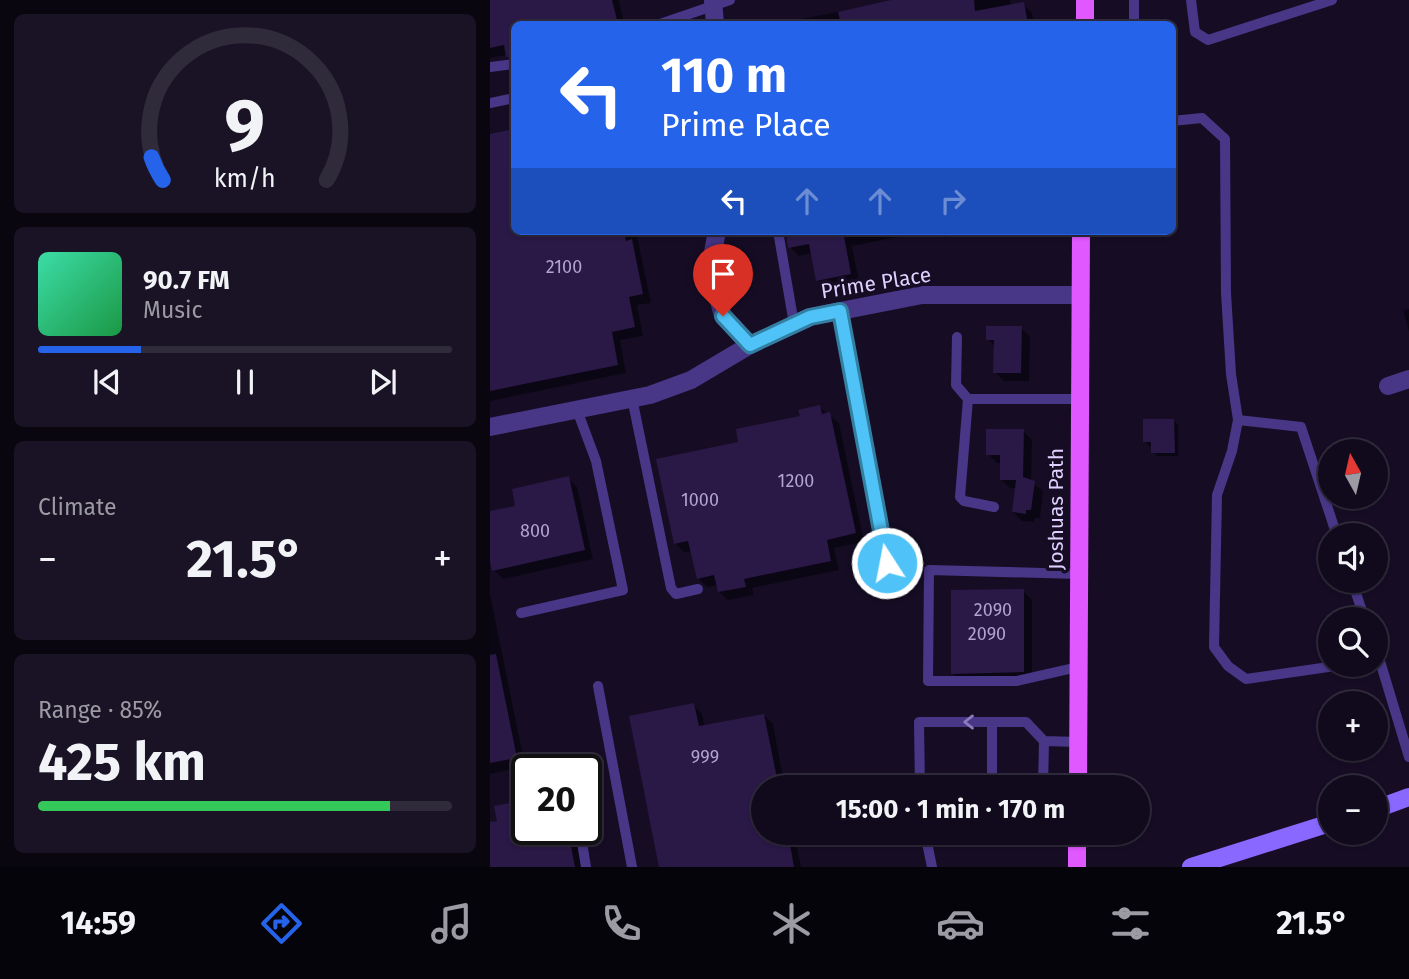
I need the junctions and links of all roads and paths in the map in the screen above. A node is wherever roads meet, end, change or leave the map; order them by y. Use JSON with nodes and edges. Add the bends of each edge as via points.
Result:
{"nodes":[{"id":1,"x":1085,"y":0,"type":"edge"},
{"id":2,"x":1134,"y":0,"type":"edge"},
{"id":3,"x":1191,"y":0,"type":"edge"},
{"id":4,"x":1332,"y":0,"type":"edge"},
{"id":5,"x":718,"y":8,"type":"edge"},
{"id":6,"x":671,"y":21,"type":"edge"},
{"id":7,"x":1085,"y":21,"type":"edge"},
{"id":8,"x":1134,"y":21,"type":"edge"},
{"id":9,"x":511,"y":64,"type":"edge"},
{"id":10,"x":490,"y":67,"type":"edge"},
{"id":11,"x":511,"y":99,"type":"edge"},
{"id":12,"x":490,"y":103,"type":"edge"},
{"id":13,"x":1176,"y":121,"type":"edge"},
{"id":14,"x":716,"y":235,"type":"edge"},
{"id":15,"x":779,"y":235,"type":"edge"},
{"id":16,"x":1081,"y":235,"type":"edge"},
{"id":17,"x":1080,"y":295,"type":"junction"},
{"id":18,"x":840,"y":311,"type":"junction"},
{"id":19,"x":794,"y":324,"type":"junction"},
{"id":20,"x":957,"y":337,"type":"dead end"},
{"id":21,"x":750,"y":345,"type":"junction"},
{"id":22,"x":1409,"y":379,"type":"edge"},
{"id":23,"x":1388,"y":386,"type":"dead end"},
{"id":24,"x":632,"y":398,"type":"junction"},
{"id":25,"x":968,"y":399,"type":"junction"},
{"id":26,"x":1080,"y":399,"type":"junction"},
{"id":27,"x":577,"y":410,"type":"junction"},
{"id":28,"x":1238,"y":420,"type":"junction"},
{"id":29,"x":490,"y":426,"type":"edge"},
{"id":30,"x":994,"y":507,"type":"dead end"},
{"id":31,"x":1333,"y":523,"type":"edge"},
{"id":32,"x":1079,"y":574,"type":"junction"},
{"id":33,"x":698,"y":589,"type":"dead end"},
{"id":34,"x":892,"y":589,"type":"dead end"},
{"id":35,"x":521,"y":613,"type":"dead end"},
{"id":36,"x":1078,"y":667,"type":"junction"},
{"id":37,"x":1318,"y":668,"type":"edge"},
{"id":38,"x":1383,"y":677,"type":"edge"},
{"id":39,"x":598,"y":686,"type":"dead end"},
{"id":40,"x":992,"y":722,"type":"junction"},
{"id":41,"x":1044,"y":741,"type":"junction"},
{"id":42,"x":1078,"y":742,"type":"junction"},
{"id":43,"x":1409,"y":757,"type":"edge"},
{"id":44,"x":920,"y":775,"type":"edge"},
{"id":45,"x":996,"y":775,"type":"edge"},
{"id":46,"x":1040,"y":775,"type":"edge"},
{"id":47,"x":1078,"y":775,"type":"edge"},
{"id":48,"x":1409,"y":797,"type":"edge"},
{"id":49,"x":1388,"y":805,"type":"edge"},
{"id":50,"x":1318,"y":827,"type":"edge"},
{"id":51,"x":582,"y":845,"type":"edge"},
{"id":52,"x":927,"y":845,"type":"edge"},
{"id":53,"x":1077,"y":845,"type":"edge"},
{"id":54,"x":1196,"y":866,"type":"edge"},
{"id":55,"x":586,"y":867,"type":"edge"},
{"id":56,"x":632,"y":867,"type":"edge"},
{"id":57,"x":932,"y":867,"type":"edge"},
{"id":58,"x":1076,"y":867,"type":"edge"}],
"edges":[{"from":1,"to":7,"type":"main road"},
{"from":2,"to":8,"type":"lane"},
{"from":3,"to":4,"type":"lane","via":[[1195,32],[1208,40]]},
{"from":5,"to":6,"type":"lane"},
{"from":9,"to":10,"type":"lane"},
{"from":11,"to":12,"type":"lane"},
{"from":13,"to":28,"type":"lane","via":[[1202,118],[1225,139],[1226,293]]},
{"from":14,"to":21,"type":"street","via":[[710,268],[723,316]]},
{"from":15,"to":19,"type":"lane"},
{"from":16,"to":17,"type":"main road","name":"Joshuas Path"},
{"from":17,"to":18,"type":"street","name":"Prime Place","via":[[922,295]]},
{"from":17,"to":26,"type":"main road","name":"Joshuas Path"},
{"from":18,"to":19,"type":"street","name":"Prime Place"},
{"from":18,"to":34,"type":"lane"},
{"from":19,"to":21,"type":"street","name":"Prime Place"},
{"from":20,"to":25,"type":"lane","via":[[956,385]]},
{"from":21,"to":24,"type":"street","name":"Prime Place","via":[[691,380]]},
{"from":22,"to":23,"type":"street"},
{"from":24,"to":27,"type":"street","name":"Prime Place"},
{"from":24,"to":33,"type":"lane","via":[[671,589],[676,594]]},
{"from":25,"to":26,"type":"lane"},
{"from":25,"to":30,"type":"lane","via":[[960,497]]},
{"from":26,"to":32,"type":"main road","name":"Joshuas Path"},
{"from":27,"to":29,"type":"street","name":"Prime Place"},
{"from":27,"to":35,"type":"lane","via":[[596,461],[623,590]]},
{"from":28,"to":31,"type":"lane","via":[[1301,427]]},
{"from":28,"to":37,"type":"lane","via":[[1217,495],[1214,647],[1228,666],[1246,679]]},
{"from":32,"to":36,"type":"main road","name":"Joshuas Path"},
{"from":32,"to":36,"type":"lane","via":[[929,570],[928,681],[1017,681]]},
{"from":36,"to":42,"type":"main road","name":"Joshuas Path"},
{"from":38,"to":43,"type":"lane"},
{"from":39,"to":56,"type":"lane"},
{"from":40,"to":41,"type":"lane","via":[[1026,722]]},
{"from":40,"to":44,"type":"lane","one_way":true,"via":[[919,722]]},
{"from":40,"to":45,"type":"lane"},
{"from":41,"to":42,"type":"lane"},
{"from":41,"to":46,"type":"lane"},
{"from":42,"to":47,"type":"main road","name":"Joshuas Path"},
{"from":48,"to":49,"type":"main road"},
{"from":50,"to":54,"type":"main road"},
{"from":51,"to":55,"type":"lane"},
{"from":52,"to":57,"type":"lane"},
{"from":53,"to":58,"type":"main road"}]}
